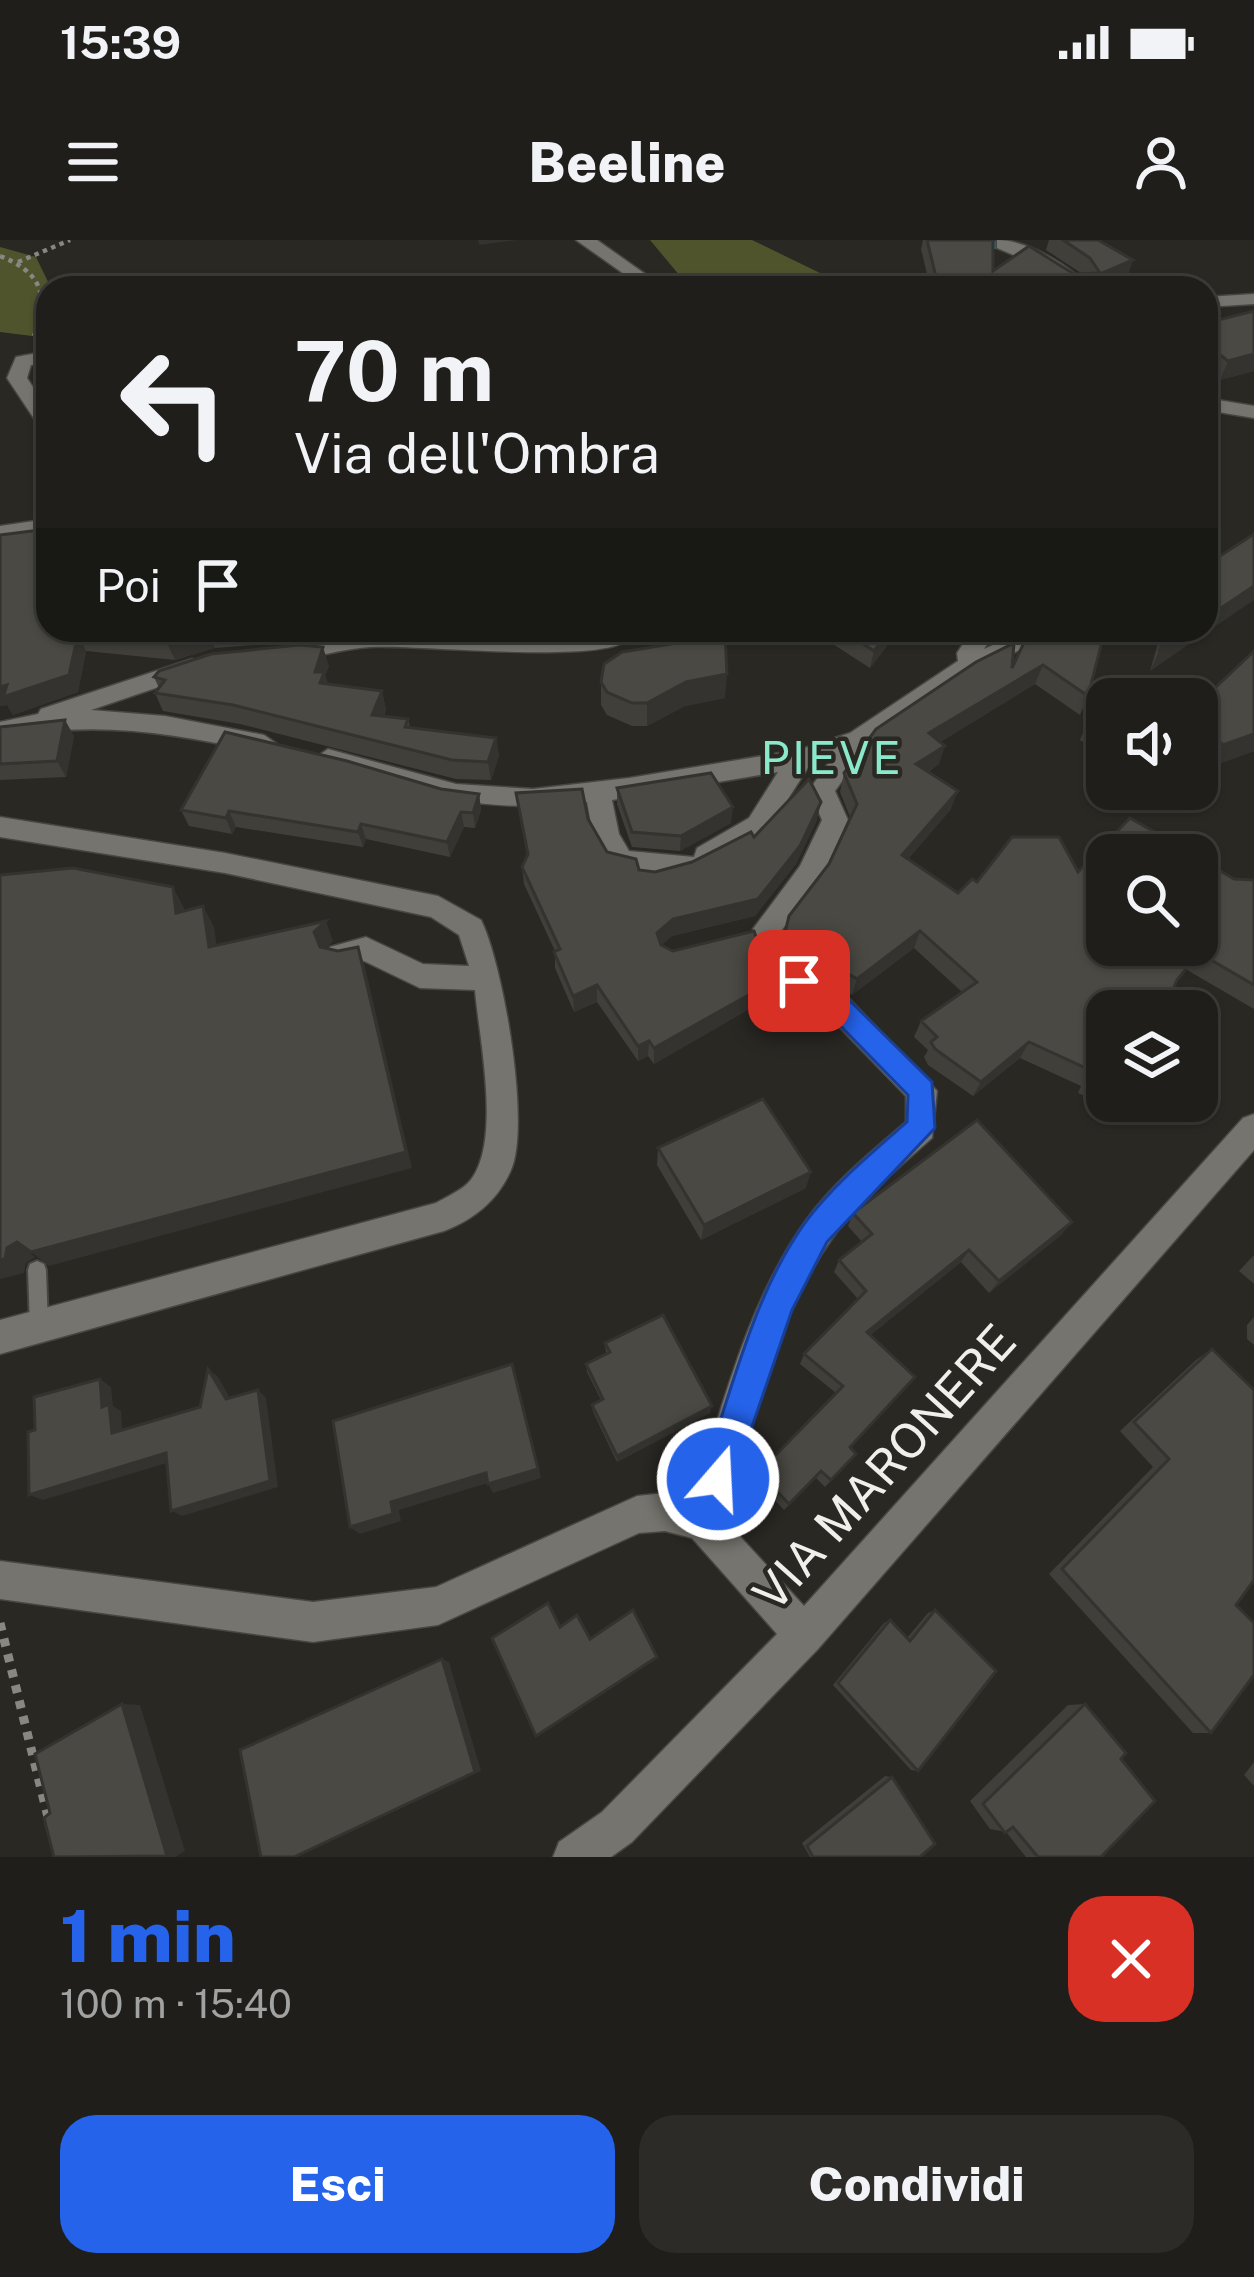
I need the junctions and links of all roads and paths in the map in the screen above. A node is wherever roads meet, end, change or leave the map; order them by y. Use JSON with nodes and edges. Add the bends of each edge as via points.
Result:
{"nodes":[{"id":1,"x":70,"y":240,"type":"edge"},
{"id":2,"x":585,"y":240,"type":"edge"},
{"id":3,"x":1004,"y":244,"type":"dead end"},
{"id":4,"x":0,"y":256,"type":"edge"},
{"id":5,"x":18,"y":262,"type":"junction"},
{"id":6,"x":638,"y":276,"type":"edge"},
{"id":7,"x":1066,"y":276,"type":"edge"},
{"id":8,"x":36,"y":283,"type":"edge"},
{"id":9,"x":1254,"y":299,"type":"edge"},
{"id":10,"x":1218,"y":301,"type":"edge"},
{"id":11,"x":36,"y":359,"type":"edge"},
{"id":12,"x":1218,"y":406,"type":"edge"},
{"id":13,"x":36,"y":407,"type":"edge"},
{"id":14,"x":1254,"y":412,"type":"edge"},
{"id":15,"x":36,"y":528,"type":"edge"},
{"id":16,"x":0,"y":533,"type":"edge"},
{"id":17,"x":286,"y":642,"type":"edge"},
{"id":18,"x":476,"y":642,"type":"edge"},
{"id":19,"x":582,"y":642,"type":"edge"},
{"id":20,"x":976,"y":642,"type":"edge"},
{"id":21,"x":1020,"y":642,"type":"edge"},
{"id":22,"x":253,"y":657,"type":"edge"},
{"id":23,"x":215,"y":660,"type":"edge"},
{"id":24,"x":970,"y":664,"type":"junction"},
{"id":25,"x":39,"y":719,"type":"junction"},
{"id":26,"x":0,"y":731,"type":"edge"},
{"id":27,"x":859,"y":739,"type":"junction"},
{"id":28,"x":800,"y":759,"type":"junction"},
{"id":29,"x":597,"y":789,"type":"junction"},
{"id":30,"x":2,"y":829,"type":"edge"},
{"id":31,"x":688,"y":865,"type":"junction"},
{"id":32,"x":652,"y":876,"type":"edge"},
{"id":33,"x":762,"y":938,"type":"edge"},
{"id":34,"x":340,"y":955,"type":"edge"},
{"id":35,"x":488,"y":979,"type":"junction"},
{"id":36,"x":799,"y":981,"type":"dead end"},
{"id":37,"x":1254,"y":1128,"type":"edge"},
{"id":38,"x":37,"y":1270,"type":"edge"},
{"id":39,"x":38,"y":1326,"type":"junction"},
{"id":40,"x":0,"y":1337,"type":"edge"},
{"id":41,"x":703,"y":1523,"type":"junction"},
{"id":42,"x":0,"y":1580,"type":"edge"},
{"id":43,"x":0,"y":1622,"type":"edge"},
{"id":44,"x":804,"y":1635,"type":"junction"},
{"id":45,"x":52,"y":1836,"type":"edge"},
{"id":46,"x":574,"y":1857,"type":"edge"}],
"edges":[{"from":1,"to":5,"type":"path"},
{"from":2,"to":6,"type":"street"},
{"from":3,"to":7,"type":"street"},
{"from":4,"to":5,"type":"path"},
{"from":5,"to":8,"type":"path"},
{"from":9,"to":10,"type":"street"},
{"from":11,"to":13,"type":"street","via":[[23,361],[17,378]]},
{"from":12,"to":14,"type":"street"},
{"from":15,"to":16,"type":"street"},
{"from":17,"to":22,"type":"street"},
{"from":18,"to":19,"type":"street"},
{"from":20,"to":24,"type":"street"},
{"from":21,"to":24,"type":"street"},
{"from":23,"to":25,"type":"street"},
{"from":24,"to":27,"type":"street"},
{"from":25,"to":26,"type":"street"},
{"from":25,"to":29,"type":"street","via":[[223,735],[456,794],[532,799]]},
{"from":27,"to":28,"type":"street"},
{"from":27,"to":33,"type":"street","via":[[822,790],[836,820],[811,872]]},
{"from":28,"to":29,"type":"street"},
{"from":28,"to":31,"type":"street","via":[[758,825]]},
{"from":29,"to":31,"type":"street","via":[[606,835],[621,861]]},
{"from":30,"to":35,"type":"street","via":[[438,907],[471,928]]},
{"from":31,"to":32,"type":"street"},
{"from":34,"to":35,"type":"street","via":[[366,949],[420,976]]},
{"from":35,"to":39,"type":"street","via":[[503,1131],[498,1164],[478,1194],[444,1216]]},
{"from":36,"to":41,"type":"street","via":[[832,1000],[922,1090],[921,1128],[816,1232],[778,1304]]},
{"from":37,"to":44,"type":"street","name":"VIA MARONERE"},
{"from":38,"to":39,"type":"lane"},
{"from":39,"to":40,"type":"street"},
{"from":41,"to":42,"type":"street","via":[[638,1514],[438,1606],[313,1622]]},
{"from":41,"to":44,"type":"street"},
{"from":43,"to":45,"type":"path"},
{"from":44,"to":46,"type":"street","name":"VIA MARONERE","via":[[617,1827]]}]}
